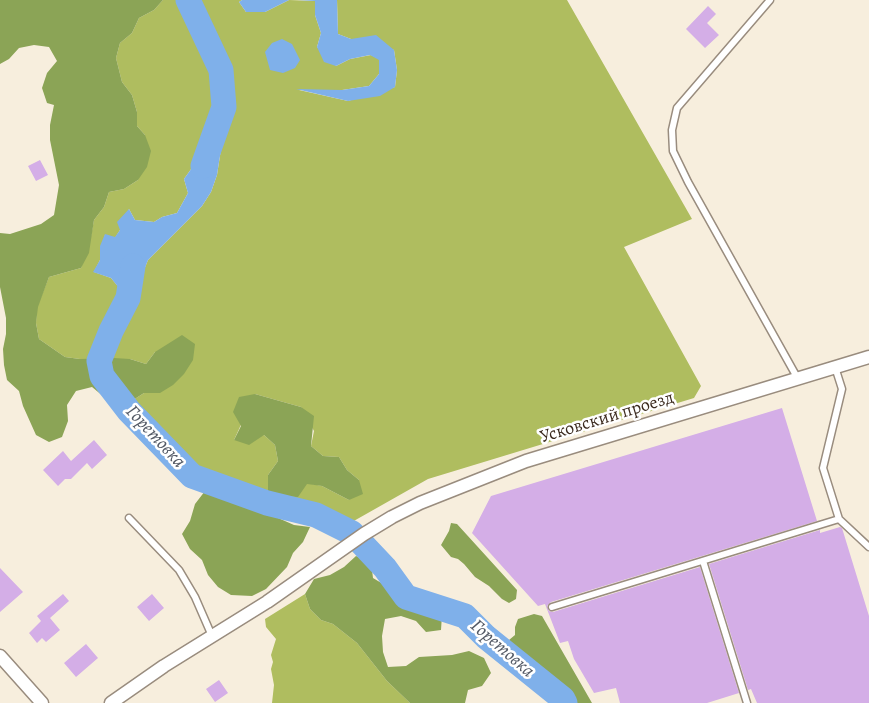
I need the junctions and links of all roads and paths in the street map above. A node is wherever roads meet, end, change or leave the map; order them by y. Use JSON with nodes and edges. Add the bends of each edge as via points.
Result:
{"nodes":[{"id":1,"x":770,"y":0,"type":"edge"},
{"id":2,"x":869,"y":357,"type":"edge"},
{"id":3,"x":835,"y":368,"type":"junction"},
{"id":4,"x":798,"y":379,"type":"junction"},
{"id":5,"x":129,"y":518,"type":"dead end"},
{"id":6,"x":839,"y":519,"type":"junction"},
{"id":7,"x":869,"y":547,"type":"edge"},
{"id":8,"x":704,"y":561,"type":"junction"},
{"id":9,"x":552,"y":607,"type":"dead end"},
{"id":10,"x":212,"y":636,"type":"junction"},
{"id":11,"x":0,"y":656,"type":"edge"},
{"id":12,"x":42,"y":703,"type":"edge"},
{"id":13,"x":112,"y":703,"type":"edge"},
{"id":14,"x":747,"y":703,"type":"edge"}],
"edges":[{"from":1,"to":4,"type":"lane","via":[[677,108],[672,130],[673,151]]},
{"from":2,"to":3,"type":"street","name":"Усковский проезд"},
{"from":3,"to":4,"type":"street","name":"Усковский проезд"},
{"from":3,"to":6,"type":"lane","via":[[842,389],[823,468]]},
{"from":4,"to":10,"type":"street","name":"Усковский проезд","via":[[510,466],[420,503],[364,534]]},
{"from":5,"to":10,"type":"lane","via":[[179,570]]},
{"from":6,"to":7,"type":"lane"},
{"from":6,"to":8,"type":"lane"},
{"from":8,"to":9,"type":"lane"},
{"from":8,"to":14,"type":"lane"},
{"from":10,"to":13,"type":"street","name":"Усковский проезд"},
{"from":11,"to":12,"type":"street"}]}
